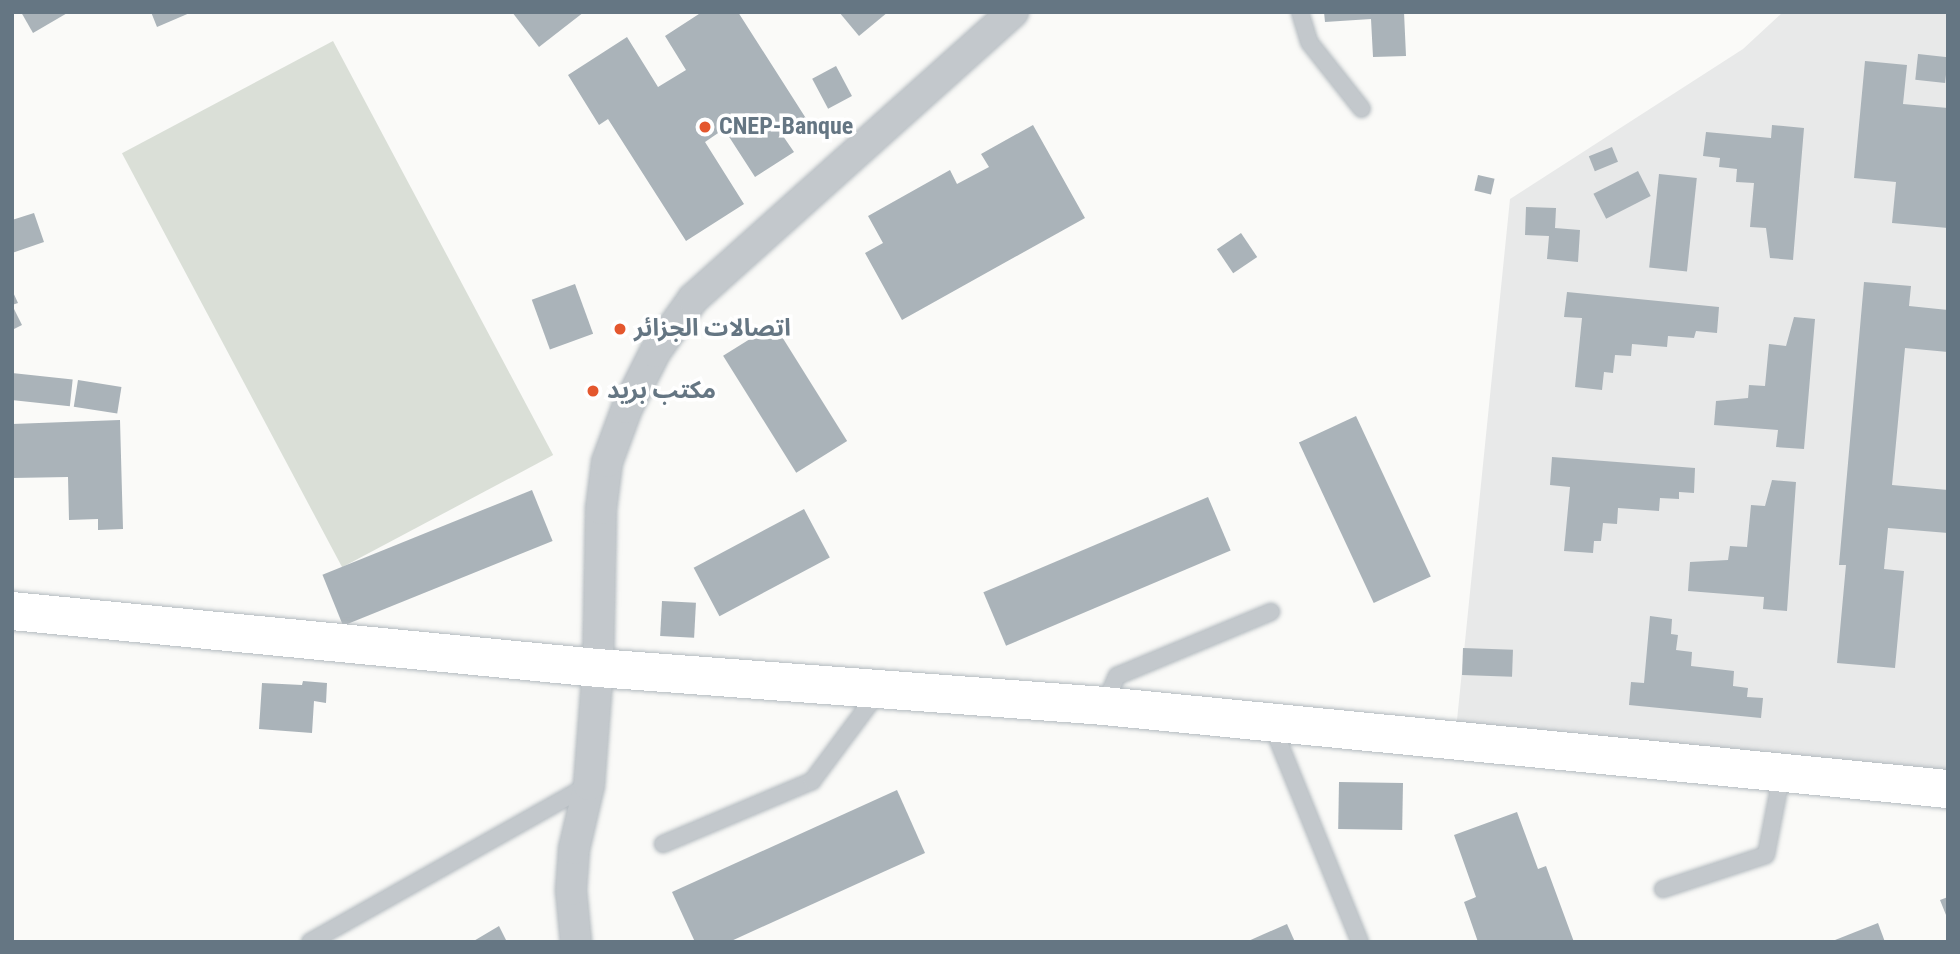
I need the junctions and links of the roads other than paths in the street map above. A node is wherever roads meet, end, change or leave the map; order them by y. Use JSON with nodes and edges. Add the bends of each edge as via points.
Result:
{"nodes":[{"id":1,"x":1013,"y":12,"type":"edge"},
{"id":2,"x":1300,"y":12,"type":"edge"},
{"id":3,"x":1362,"y":108,"type":"dead end"},
{"id":4,"x":12,"y":611,"type":"edge"},
{"id":5,"x":1270,"y":612,"type":"dead end"},
{"id":6,"x":598,"y":668,"type":"junction"},
{"id":7,"x":881,"y":689,"type":"junction"},
{"id":8,"x":1104,"y":706,"type":"junction"},
{"id":9,"x":1270,"y":721,"type":"junction"},
{"id":10,"x":1782,"y":773,"type":"junction"},
{"id":11,"x":589,"y":785,"type":"junction"},
{"id":12,"x":1948,"y":789,"type":"edge"},
{"id":13,"x":663,"y":844,"type":"dead end"},
{"id":14,"x":1663,"y":889,"type":"dead end"},
{"id":15,"x":310,"y":942,"type":"edge"},
{"id":16,"x":576,"y":942,"type":"edge"},
{"id":17,"x":1360,"y":942,"type":"edge"}],
"edges":[{"from":1,"to":6,"type":"street","via":[[702,291],[655,352],[607,461],[601,509]]},
{"from":2,"to":3,"type":"lane","via":[[1309,42]]},
{"from":4,"to":6,"type":"street"},
{"from":5,"to":8,"type":"lane","via":[[1117,676]]},
{"from":6,"to":7,"type":"street"},
{"from":6,"to":11,"type":"street"},
{"from":7,"to":8,"type":"street"},
{"from":7,"to":13,"type":"lane","via":[[812,781]]},
{"from":8,"to":9,"type":"street"},
{"from":9,"to":10,"type":"street"},
{"from":9,"to":17,"type":"lane"},
{"from":10,"to":12,"type":"street"},
{"from":10,"to":14,"type":"lane","via":[[1766,855]]},
{"from":11,"to":15,"type":"lane"},
{"from":11,"to":16,"type":"street","via":[[574,849],[571,901]]}]}
